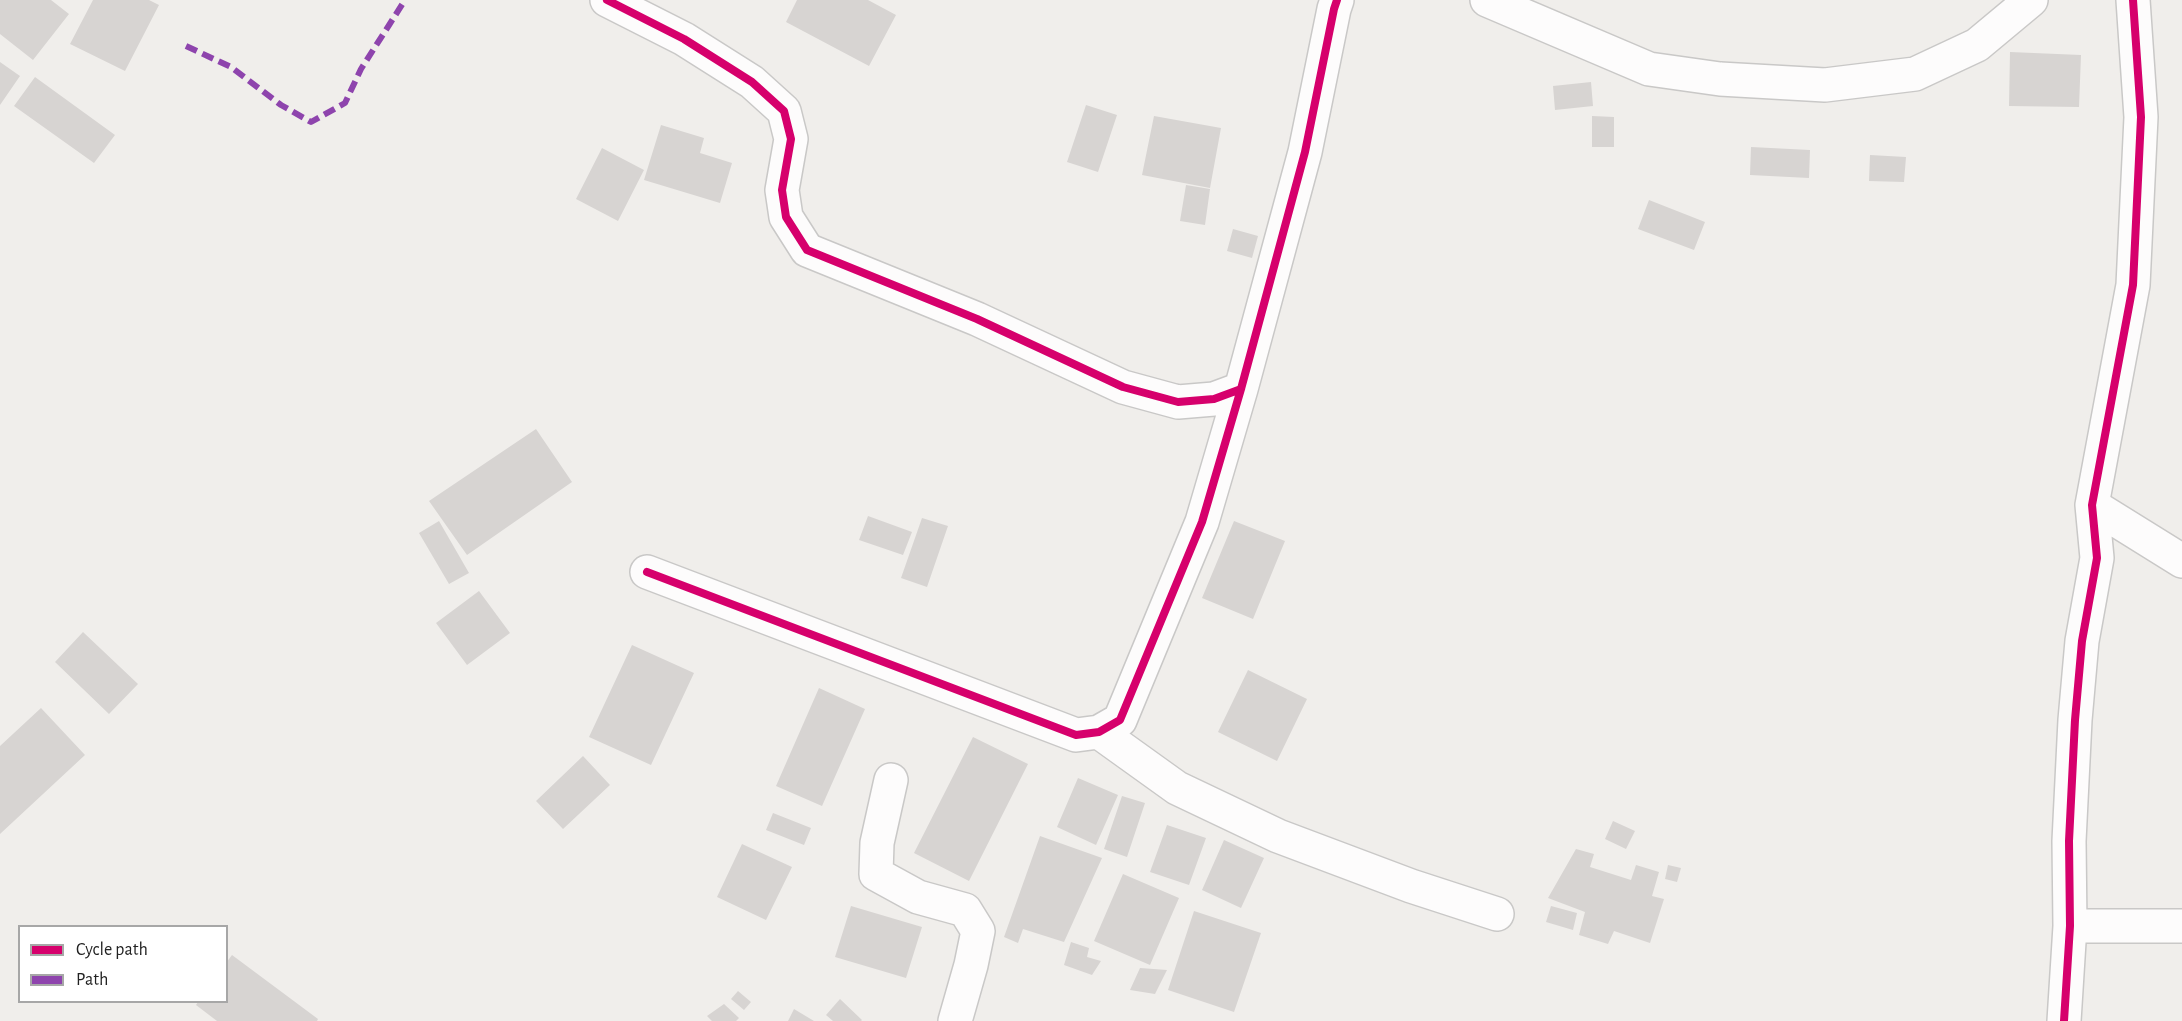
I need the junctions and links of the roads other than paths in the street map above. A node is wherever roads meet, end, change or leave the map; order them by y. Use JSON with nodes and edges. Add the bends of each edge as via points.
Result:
{"nodes":[{"id":1,"x":607,"y":0,"type":"edge"},
{"id":2,"x":1337,"y":0,"type":"edge"},
{"id":3,"x":1486,"y":0,"type":"edge"},
{"id":4,"x":2031,"y":0,"type":"edge"},
{"id":5,"x":2133,"y":0,"type":"edge"},
{"id":6,"x":1241,"y":389,"type":"junction"},
{"id":7,"x":2092,"y":505,"type":"junction"},
{"id":8,"x":2182,"y":561,"type":"edge"},
{"id":9,"x":647,"y":572,"type":"dead end"},
{"id":10,"x":1099,"y":732,"type":"junction"},
{"id":11,"x":891,"y":780,"type":"dead end"},
{"id":12,"x":1497,"y":914,"type":"dead end"},
{"id":13,"x":2070,"y":926,"type":"junction"},
{"id":14,"x":2182,"y":926,"type":"edge"},
{"id":15,"x":955,"y":1021,"type":"edge"},
{"id":16,"x":2064,"y":1021,"type":"edge"}],
"edges":[{"from":1,"to":6,"type":"street","via":[[684,39],[752,82],[784,111],[791,139],[782,190],[786,217],[807,250],[977,319],[1123,387],[1178,402],[1214,399]]},
{"from":2,"to":6,"type":"street","via":[[1305,152]]},
{"from":3,"to":4,"type":"street","via":[[1649,69],[1720,79],[1825,85],[1915,74],[1977,45]]},
{"from":5,"to":7,"type":"street","via":[[2141,117],[2133,285]]},
{"from":6,"to":10,"type":"street","via":[[1202,522],[1156,634],[1120,720]]},
{"from":7,"to":8,"type":"street"},
{"from":7,"to":13,"type":"street","via":[[2097,558],[2082,641],[2074,720]]},
{"from":9,"to":10,"type":"street","via":[[1076,735]]},
{"from":10,"to":12,"type":"street","via":[[1177,788],[1278,836]]},
{"from":11,"to":15,"type":"street","via":[[877,843],[876,874],[918,897],[965,910],[978,931]]},
{"from":13,"to":14,"type":"street"},
{"from":13,"to":16,"type":"street"}]}
